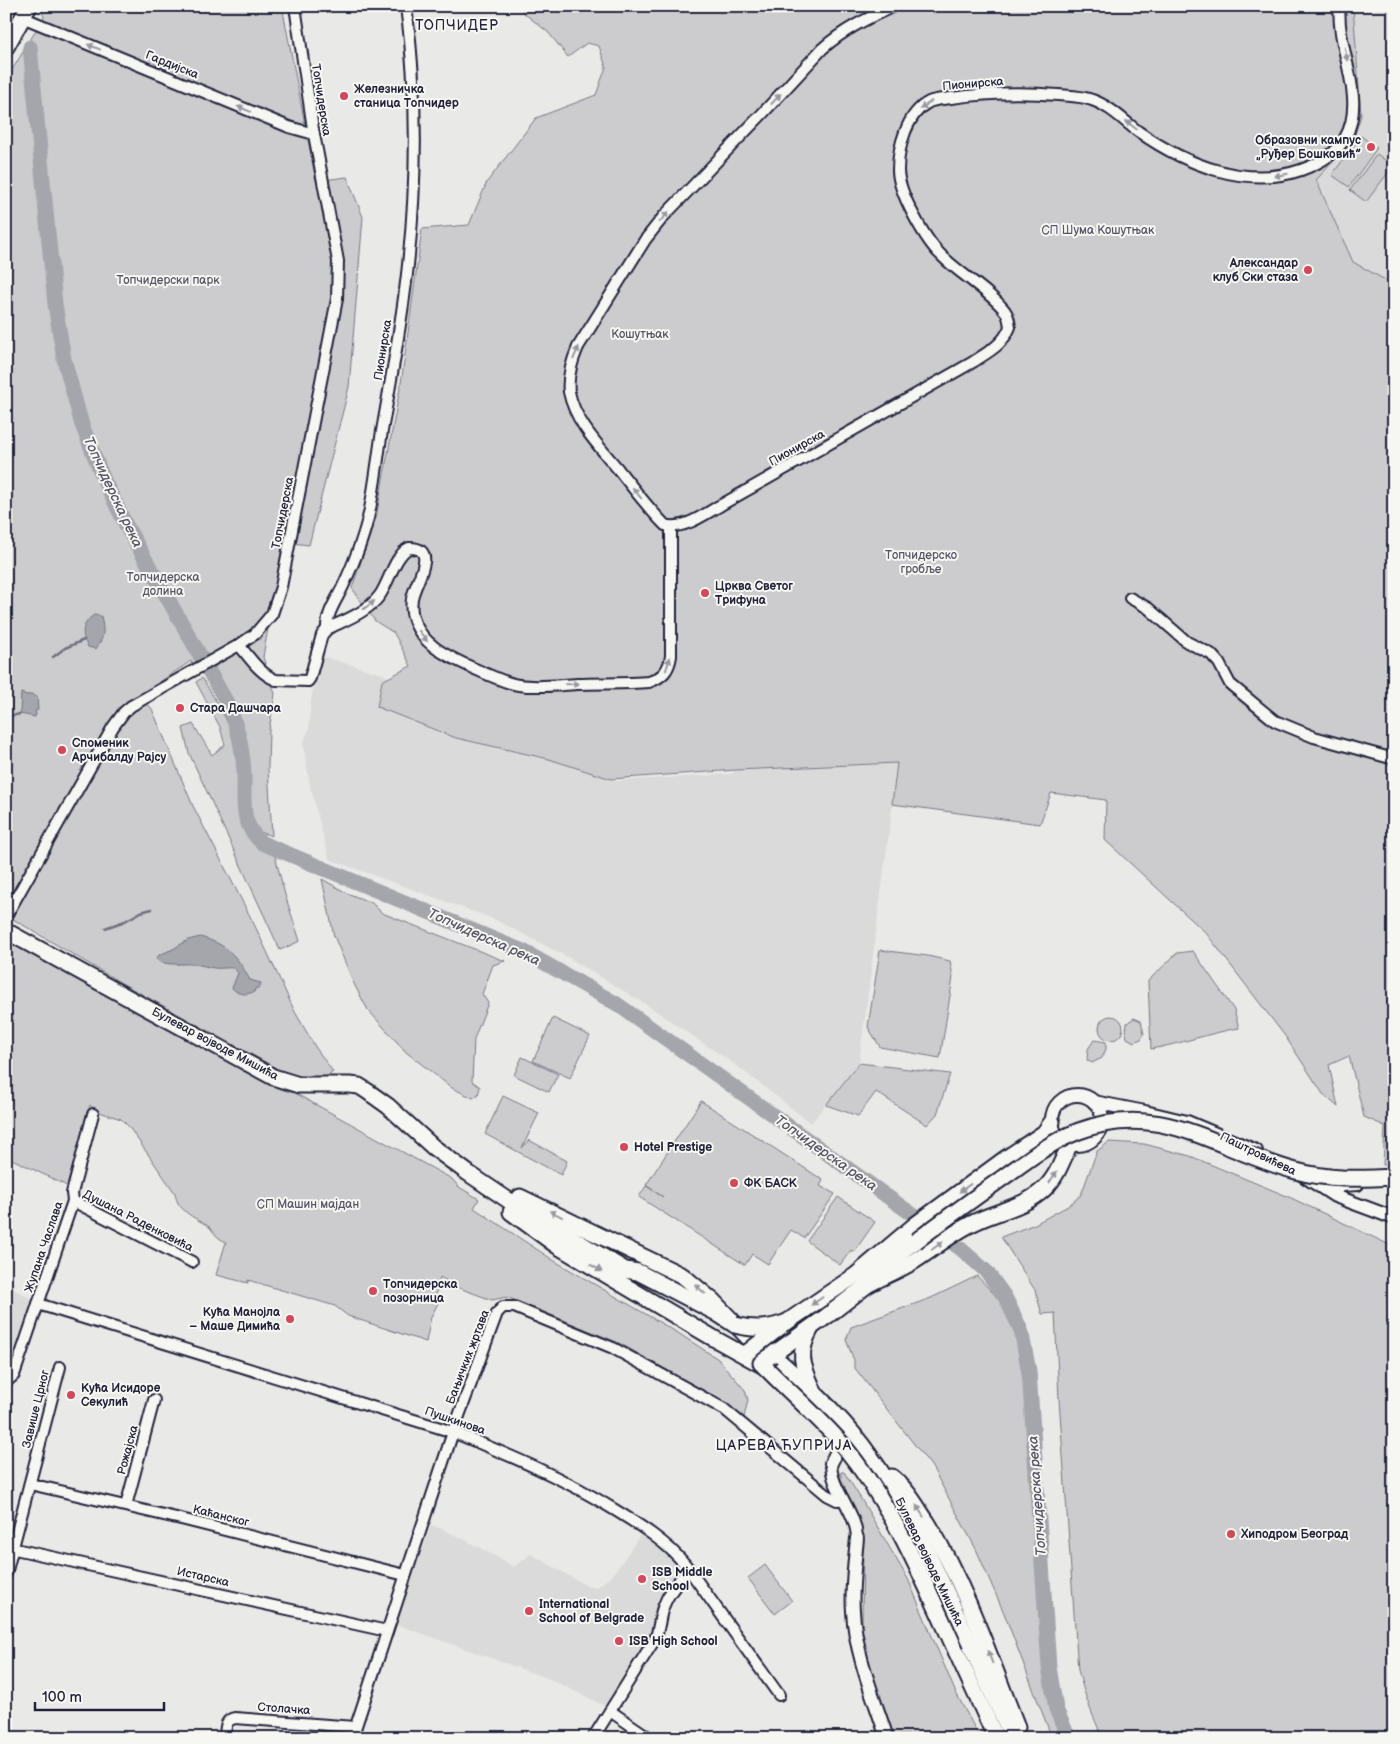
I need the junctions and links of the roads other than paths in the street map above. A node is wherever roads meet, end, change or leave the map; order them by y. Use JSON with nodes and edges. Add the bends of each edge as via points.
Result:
{"nodes":[{"id":1,"x":295,"y":6,"type":"edge"},
{"id":2,"x":406,"y":6,"type":"edge"},
{"id":3,"x":894,"y":6,"type":"edge"},
{"id":4,"x":1340,"y":6,"type":"edge"},
{"id":5,"x":26,"y":12,"type":"edge"},
{"id":6,"x":6,"y":47,"type":"edge"},
{"id":7,"x":314,"y":134,"type":"junction"},
{"id":8,"x":671,"y":527,"type":"junction"},
{"id":9,"x":1130,"y":598,"type":"dead end"},
{"id":10,"x":327,"y":629,"type":"junction"},
{"id":11,"x":239,"y":645,"type":"junction"},
{"id":12,"x":1394,"y":759,"type":"edge"},
{"id":13,"x":6,"y":916,"type":"edge"},
{"id":14,"x":6,"y":931,"type":"edge"},
{"id":15,"x":1094,"y":1102,"type":"junction"},
{"id":16,"x":1145,"y":1112,"type":"junction"},
{"id":17,"x":93,"y":1114,"type":"dead end"},
{"id":18,"x":1052,"y":1122,"type":"junction"},
{"id":19,"x":1100,"y":1126,"type":"junction"},
{"id":20,"x":1070,"y":1143,"type":"junction"},
{"id":21,"x":1394,"y":1177,"type":"edge"},
{"id":22,"x":1394,"y":1183,"type":"edge"},
{"id":23,"x":488,"y":1186,"type":"junction"},
{"id":24,"x":1328,"y":1192,"type":"junction"},
{"id":25,"x":73,"y":1201,"type":"junction"},
{"id":26,"x":1394,"y":1218,"type":"edge"},
{"id":27,"x":192,"y":1262,"type":"dead end"},
{"id":28,"x":625,"y":1270,"type":"junction"},
{"id":29,"x":861,"y":1280,"type":"junction"},
{"id":30,"x":38,"y":1304,"type":"junction"},
{"id":31,"x":787,"y":1322,"type":"junction"},
{"id":32,"x":735,"y":1325,"type":"junction"},
{"id":33,"x":811,"y":1328,"type":"junction"},
{"id":34,"x":753,"y":1347,"type":"junction"},
{"id":35,"x":766,"y":1359,"type":"junction"},
{"id":36,"x":60,"y":1367,"type":"dead end"},
{"id":37,"x":781,"y":1375,"type":"junction"},
{"id":38,"x":6,"y":1382,"type":"edge"},
{"id":39,"x":814,"y":1392,"type":"junction"},
{"id":40,"x":154,"y":1400,"type":"dead end"},
{"id":41,"x":453,"y":1432,"type":"junction"},
{"id":42,"x":851,"y":1448,"type":"junction"},
{"id":43,"x":831,"y":1463,"type":"joint"},
{"id":44,"x":876,"y":1463,"type":"junction"},
{"id":45,"x":30,"y":1484,"type":"junction"},
{"id":46,"x":843,"y":1498,"type":"junction"},
{"id":47,"x":126,"y":1506,"type":"junction"},
{"id":48,"x":857,"y":1538,"type":"joint"},
{"id":49,"x":10,"y":1547,"type":"edge"},
{"id":50,"x":689,"y":1569,"type":"junction"},
{"id":51,"x":6,"y":1574,"type":"edge"},
{"id":52,"x":405,"y":1575,"type":"junction"},
{"id":53,"x":387,"y":1631,"type":"junction"},
{"id":54,"x":779,"y":1695,"type":"dead end"},
{"id":55,"x":610,"y":1711,"type":"junction"},
{"id":56,"x":356,"y":1727,"type":"junction"},
{"id":57,"x":225,"y":1738,"type":"edge"},
{"id":58,"x":352,"y":1738,"type":"edge"},
{"id":59,"x":593,"y":1738,"type":"edge"},
{"id":60,"x":650,"y":1738,"type":"edge"},
{"id":61,"x":887,"y":1738,"type":"edge"},
{"id":62,"x":996,"y":1738,"type":"edge"},
{"id":63,"x":1006,"y":1738,"type":"edge"},
{"id":64,"x":1012,"y":1738,"type":"edge"},
{"id":65,"x":1022,"y":1738,"type":"edge"}],
"edges":[{"from":1,"to":7,"type":"street","name":"Топчидерска"},
{"from":2,"to":10,"type":"street","name":"Пионирска","via":[[414,107],[414,182],[407,275],[366,527],[351,569],[327,619]]},
{"from":8,"to":3,"type":"street","one_way":true,"via":[[665,525],[640,497],[580,419],[568,383],[575,354],[645,240],[664,216],[822,49],[861,22]]},
{"from":4,"to":8,"type":"street","name":"Пионирска","one_way":true,"via":[[1340,26],[1352,90],[1350,128],[1345,139],[1328,157],[1291,173],[1252,177],[1210,169],[1177,156],[1106,107],[1084,97],[1021,93],[928,102],[906,131],[899,162],[900,184],[917,221],[938,252],[1006,312],[1010,327],[1004,340],[973,362],[830,444],[704,514]]},
{"from":5,"to":6,"type":"main road"},
{"from":7,"to":5,"type":"street","name":"Гардијска","one_way":true,"via":[[289,127]]},
{"from":7,"to":11,"type":"street","name":"Топчидерска","via":[[338,261],[337,299],[281,587],[268,620]]},
{"from":10,"to":8,"type":"street","one_way":true,"via":[[376,600],[401,555],[406,549],[415,548],[424,554],[425,563],[412,597],[413,618],[422,635],[437,650],[493,677],[519,685],[649,682],[667,671],[671,656]]},
{"from":9,"to":12,"type":"street","via":[[1148,608],[1187,642],[1211,654],[1230,684],[1275,721]]},
{"from":10,"to":11,"type":"street","name":"Пионирска","via":[[322,634],[310,678],[306,682],[272,678]]},
{"from":11,"to":13,"type":"street","name":"Топчидерска","via":[[131,706],[118,718]]},
{"from":14,"to":23,"type":"main road","name":"Булевар војводе Мишића","via":[[273,1077],[306,1085],[359,1086],[381,1100],[433,1147]]},
{"from":15,"to":16,"type":"street","name":"Паштровићева"},
{"from":15,"to":18,"type":"street","via":[[1080,1095],[1066,1097],[1054,1109]]},
{"from":15,"to":19,"type":"street","via":[[1100,1113]]},
{"from":16,"to":19,"type":"street","name":"Паштровићева","via":[[1117,1114]]},
{"from":16,"to":24,"type":"street","name":"Паштровићева","via":[[1186,1122],[1232,1140],[1294,1169]]},
{"from":17,"to":25,"type":"street","name":"Жупана Часлава","via":[[72,1193]]},
{"from":18,"to":20,"type":"street","via":[[1057,1134]]},
{"from":18,"to":29,"type":"main road","one_way":true,"via":[[1044,1133],[916,1225]]},
{"from":19,"to":20,"type":"street","via":[[1091,1140],[1082,1144]]},
{"from":29,"to":20,"type":"main road","one_way":true,"via":[[913,1262],[976,1221],[1026,1201],[1044,1189],[1053,1178]]},
{"from":21,"to":29,"type":"main road","bridge":true,"via":[[1311,1175],[1275,1165],[1170,1125],[1144,1121],[1106,1123],[1050,1145]]},
{"from":22,"to":24,"type":"street","via":[[1343,1186]]},
{"from":23,"to":28,"type":"main road","name":"Булевар војводе Мишића"},
{"from":23,"to":37,"type":"main road","one_way":true,"via":[[514,1214],[556,1245]]},
{"from":37,"to":23,"type":"main road","one_way":true,"via":[[714,1301],[683,1276],[504,1190]]},
{"from":24,"to":26,"type":"street","name":"Паштровићева"},
{"from":25,"to":27,"type":"street","name":"Душана Раденковића"},
{"from":25,"to":30,"type":"street","name":"Жупана Часлава"},
{"from":28,"to":32,"type":"main road","name":"Булевар војводе Мишића","via":[[638,1272]]},
{"from":28,"to":34,"type":"main road","name":"Булевар војводе Мишића","via":[[633,1280]]},
{"from":29,"to":31,"type":"main road","one_way":true},
{"from":29,"to":33,"type":"main road"},
{"from":30,"to":38,"type":"street","name":"Жупана Часлава","via":[[14,1375]]},
{"from":30,"to":41,"type":"street","name":"Пушкинова"},
{"from":31,"to":32,"type":"main road","bridge":true,"via":[[764,1329]]},
{"from":31,"to":34,"type":"main road","bridge":true},
{"from":32,"to":34,"type":"main road","name":"Булевар војводе Мишића","bridge":true},
{"from":33,"to":35,"type":"main road"},
{"from":33,"to":39,"type":"main road","via":[[803,1346],[802,1359]]},
{"from":34,"to":35,"type":"main road","name":"Булевар војводе Мишића"},
{"from":35,"to":39,"type":"main road","name":"Булевар војводе Мишића"},
{"from":35,"to":62,"type":"main road","name":"Булевар војводе Мишића","bridge":true,"via":[[832,1432],[881,1498],[916,1563]]},
{"from":36,"to":45,"type":"street","name":"Завише Црног"},
{"from":37,"to":42,"type":"main road"},
{"from":39,"to":44,"type":"main road","name":"Булевар војводе Мишића"},
{"from":40,"to":47,"type":"street","name":"Рожајска"},
{"from":41,"to":46,"type":"street","name":"Бањичких жртава","via":[[497,1313],[503,1307],[514,1307],[613,1348],[724,1409],[827,1495],[837,1500]]},
{"from":41,"to":50,"type":"street","name":"Пушкинова","via":[[541,1469],[604,1503],[662,1541]]},
{"from":41,"to":52,"type":"street","name":"Бањичких жртава"},
{"from":42,"to":43,"type":"street","via":[[836,1452]]},
{"from":42,"to":63,"type":"main road","via":[[883,1489],[913,1537]]},
{"from":43,"to":46,"type":"street"},
{"from":44,"to":64,"type":"main road","name":"Булевар војводе Мишића","via":[[925,1548]]},
{"from":65,"to":44,"type":"main road","one_way":true,"via":[[946,1554],[906,1490]]},
{"from":45,"to":47,"type":"street","name":"Каћанског"},
{"from":45,"to":49,"type":"street","name":"Завише Црног"},
{"from":46,"to":48,"type":"street","via":[[856,1525]]},
{"from":47,"to":52,"type":"street","name":"Каћанског"},
{"from":48,"to":61,"type":"street","via":[[852,1609],[858,1643]]},
{"from":49,"to":51,"type":"street","name":"Завише Црног"},
{"from":49,"to":53,"type":"street","name":"Истарска"},
{"from":50,"to":54,"type":"street","name":"Пушкинова"},
{"from":50,"to":55,"type":"street","via":[[669,1594],[655,1639]]},
{"from":52,"to":53,"type":"street","name":"Бањичких жртава"},
{"from":53,"to":56,"type":"street","name":"Бањичких жртава"},
{"from":55,"to":59,"type":"street"},
{"from":55,"to":60,"type":"street"},
{"from":56,"to":57,"type":"street","name":"Столачка","via":[[235,1718],[226,1724]]},
{"from":56,"to":58,"type":"street","name":"Бањичких жртава"}]}
